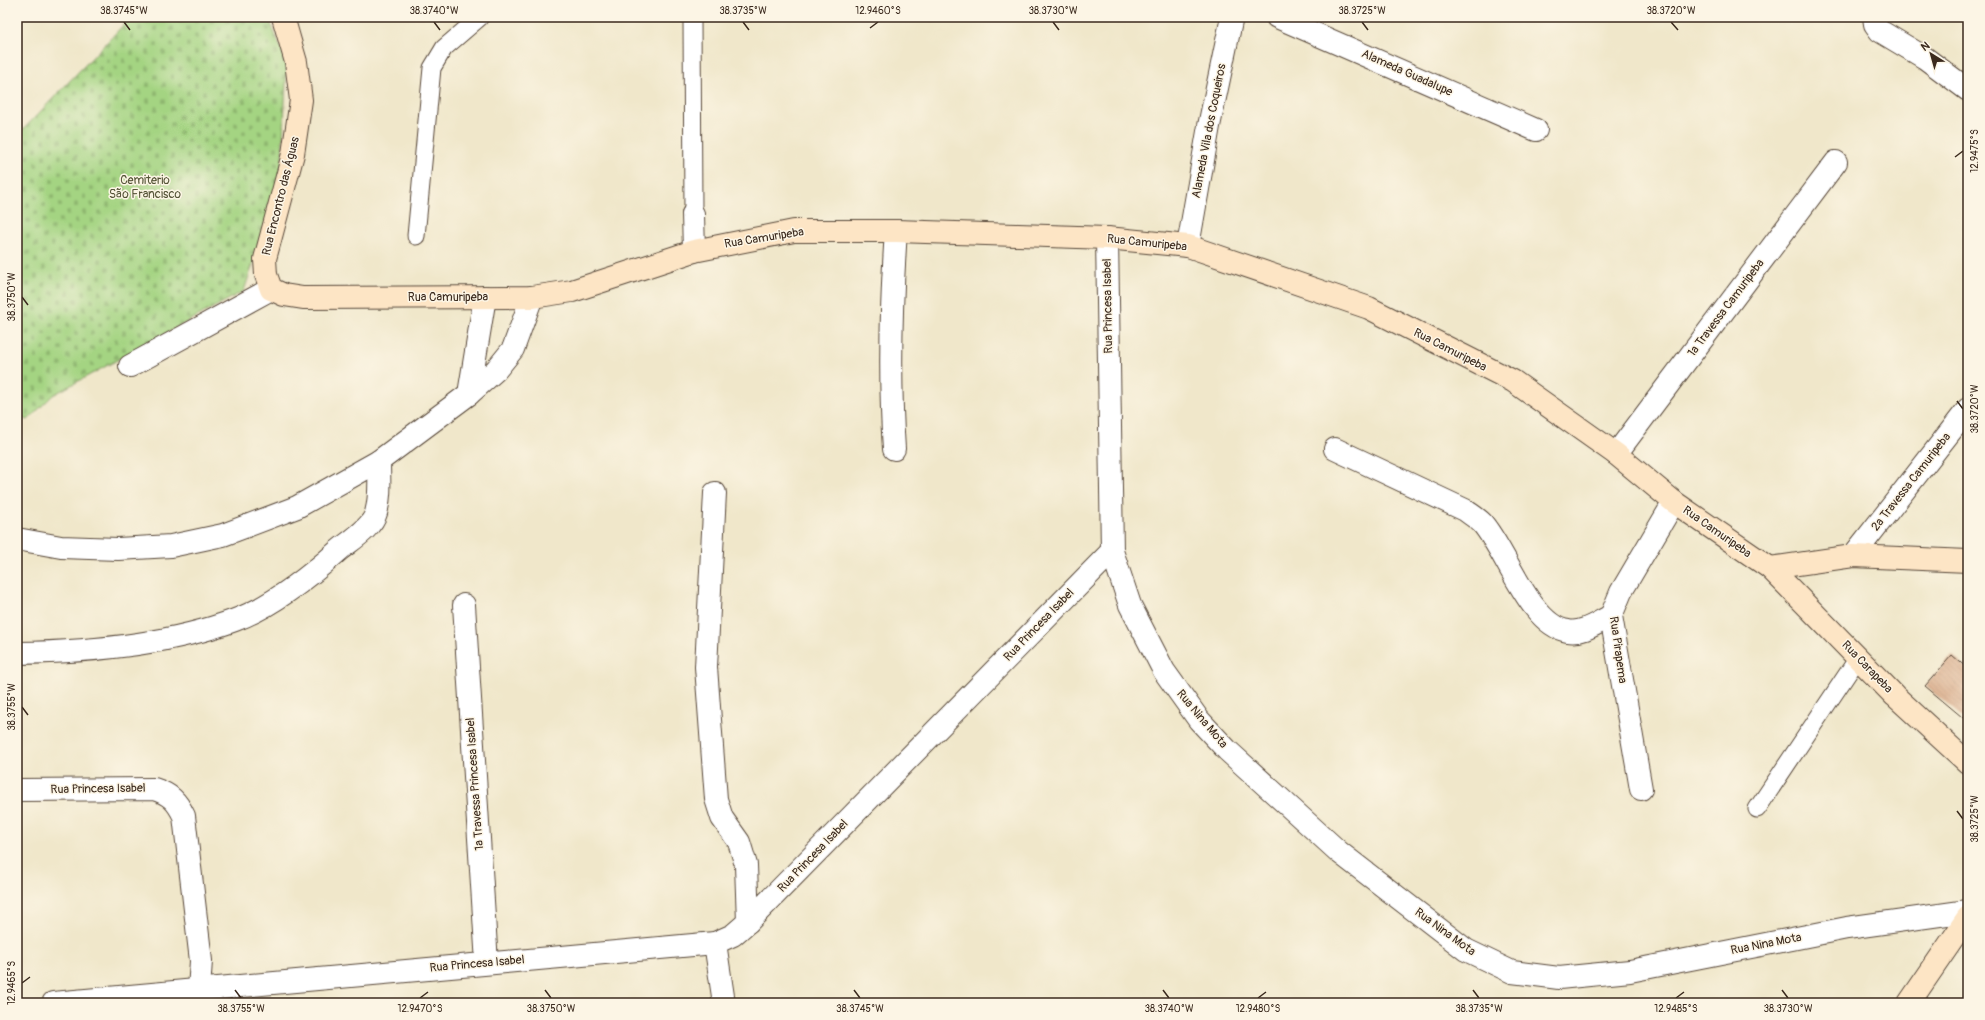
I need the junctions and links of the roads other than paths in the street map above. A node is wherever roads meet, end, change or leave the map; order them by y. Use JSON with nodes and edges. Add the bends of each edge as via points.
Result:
{"nodes":[{"id":1,"x":283,"y":17,"type":"edge"},
{"id":2,"x":480,"y":17,"type":"edge"},
{"id":3,"x":692,"y":17,"type":"edge"},
{"id":4,"x":1232,"y":17,"type":"edge"},
{"id":5,"x":1278,"y":17,"type":"edge"},
{"id":6,"x":1874,"y":17,"type":"edge"},
{"id":7,"x":1968,"y":90,"type":"edge"},
{"id":8,"x":1536,"y":130,"type":"dead end"},
{"id":9,"x":1836,"y":162,"type":"dead end"},
{"id":10,"x":693,"y":214,"type":"joint"},
{"id":11,"x":896,"y":231,"type":"junction"},
{"id":12,"x":416,"y":236,"type":"dead end"},
{"id":13,"x":1107,"y":238,"type":"junction"},
{"id":14,"x":1188,"y":246,"type":"junction"},
{"id":15,"x":694,"y":251,"type":"junction"},
{"id":16,"x":271,"y":289,"type":"junction"},
{"id":17,"x":485,"y":297,"type":"junction"},
{"id":18,"x":532,"y":297,"type":"junction"},
{"id":19,"x":130,"y":366,"type":"dead end"},
{"id":20,"x":470,"y":394,"type":"junction"},
{"id":21,"x":1968,"y":409,"type":"edge"},
{"id":22,"x":894,"y":449,"type":"dead end"},
{"id":23,"x":1334,"y":449,"type":"dead end"},
{"id":24,"x":1616,"y":454,"type":"junction"},
{"id":25,"x":379,"y":462,"type":"junction"},
{"id":26,"x":715,"y":493,"type":"dead end"},
{"id":27,"x":1674,"y":502,"type":"junction"},
{"id":28,"x":17,"y":539,"type":"edge"},
{"id":29,"x":1112,"y":551,"type":"junction"},
{"id":30,"x":1853,"y":556,"type":"junction"},
{"id":31,"x":1968,"y":561,"type":"edge"},
{"id":32,"x":1770,"y":568,"type":"junction"},
{"id":33,"x":464,"y":605,"type":"dead end"},
{"id":34,"x":1611,"y":616,"type":"junction"},
{"id":35,"x":17,"y":653,"type":"edge"},
{"id":36,"x":1858,"y":658,"type":"junction"},
{"id":37,"x":1968,"y":763,"type":"edge"},
{"id":38,"x":1641,"y":789,"type":"dead end"},
{"id":39,"x":17,"y":790,"type":"edge"},
{"id":40,"x":1757,"y":809,"type":"dead end"},
{"id":41,"x":1968,"y":911,"type":"edge"},
{"id":42,"x":1968,"y":917,"type":"edge"},
{"id":43,"x":748,"y":922,"type":"junction"},
{"id":44,"x":715,"y":943,"type":"junction"},
{"id":45,"x":487,"y":963,"type":"junction"},
{"id":46,"x":199,"y":989,"type":"junction"},
{"id":47,"x":53,"y":1003,"type":"edge"},
{"id":48,"x":724,"y":1003,"type":"edge"},
{"id":49,"x":1909,"y":1003,"type":"edge"}],
"edges":[{"from":1,"to":16,"type":"main road","name":"Rua Encontro das Águas","via":[[296,62],[301,100],[293,154],[265,259],[266,275]]},
{"from":2,"to":12,"type":"lane","via":[[444,48],[432,68]]},
{"from":3,"to":10,"type":"lane"},
{"from":4,"to":14,"type":"street","name":"Alameda Vila dos Coqueiros","via":[[1209,126]]},
{"from":5,"to":8,"type":"street","name":"Alameda Guadalupe"},
{"from":6,"to":7,"type":"street","via":[[1880,31],[1925,58]]},
{"from":9,"to":24,"type":"street","name":"1ª Travessa Camuripeba"},
{"from":10,"to":15,"type":"street"},
{"from":11,"to":13,"type":"main road","name":"Rua Camuripeba"},
{"from":11,"to":15,"type":"main road","name":"Rua Camuripeba","via":[[794,231]]},
{"from":11,"to":22,"type":"street","via":[[890,388]]},
{"from":13,"to":14,"type":"main road","name":"Rua Camuripeba"},
{"from":13,"to":29,"type":"street","name":"Rua Princesa Isabel"},
{"from":14,"to":24,"type":"main road","name":"Rua Camuripeba","via":[[1368,308],[1513,381]]},
{"from":15,"to":18,"type":"main road","name":"Rua Camuripeba","via":[[572,291]]},
{"from":16,"to":17,"type":"main road","name":"Rua Camuripeba","via":[[284,296],[303,298]]},
{"from":16,"to":19,"type":"street"},
{"from":17,"to":18,"type":"main road","name":"Rua Camuripeba"},
{"from":17,"to":20,"type":"street"},
{"from":18,"to":20,"type":"street","via":[[513,349],[496,370]]},
{"from":20,"to":25,"type":"street"},
{"from":21,"to":30,"type":"street","name":"2ª Travessa Camuripeba"},
{"from":23,"to":34,"type":"street","via":[[1464,510],[1482,523],[1532,605],[1552,625],[1568,632],[1583,630]]},
{"from":24,"to":27,"type":"main road","name":"Rua Camuripeba"},
{"from":25,"to":28,"type":"street","via":[[297,507],[223,535],[201,540],[171,546],[118,549],[61,547]]},
{"from":25,"to":35,"type":"street","via":[[380,493],[376,514],[368,525],[285,594],[236,620],[180,636],[116,647]]},
{"from":26,"to":43,"type":"street","via":[[706,667],[716,799],[722,818],[739,842],[746,865]]},
{"from":27,"to":32,"type":"main road","name":"Rua Camuripeba"},
{"from":27,"to":34,"type":"street","name":"Rua Pirapema","via":[[1621,592]]},
{"from":29,"to":41,"type":"street","name":"Rua Nina Mota","via":[[1130,605],[1164,671],[1199,720],[1226,750],[1345,857],[1466,950],[1512,972],[1559,978],[1630,971],[1847,928]]},
{"from":29,"to":43,"type":"street","name":"Rua Princesa Isabel"},
{"from":30,"to":31,"type":"main road"},
{"from":30,"to":32,"type":"main road"},
{"from":32,"to":36,"type":"main road","name":"Rua Carapeba"},
{"from":33,"to":45,"type":"street","name":"1ª Travessa Princesa Isabel"},
{"from":34,"to":38,"type":"street","name":"Rua Pirapema"},
{"from":36,"to":37,"type":"main road","name":"Rua Carapeba"},
{"from":36,"to":40,"type":"lane"},
{"from":39,"to":46,"type":"street","name":"Rua Princesa Isabel","via":[[154,789],[166,793],[178,802],[184,816],[200,960]]},
{"from":42,"to":49,"type":"main road"},
{"from":43,"to":44,"type":"street","name":"Rua Princesa Isabel","via":[[733,935]]},
{"from":44,"to":45,"type":"street","name":"Rua Princesa Isabel"},
{"from":44,"to":48,"type":"street"},
{"from":45,"to":46,"type":"street","name":"Rua Princesa Isabel"},
{"from":46,"to":47,"type":"street","name":"Rua Princesa Isabel"}]}
